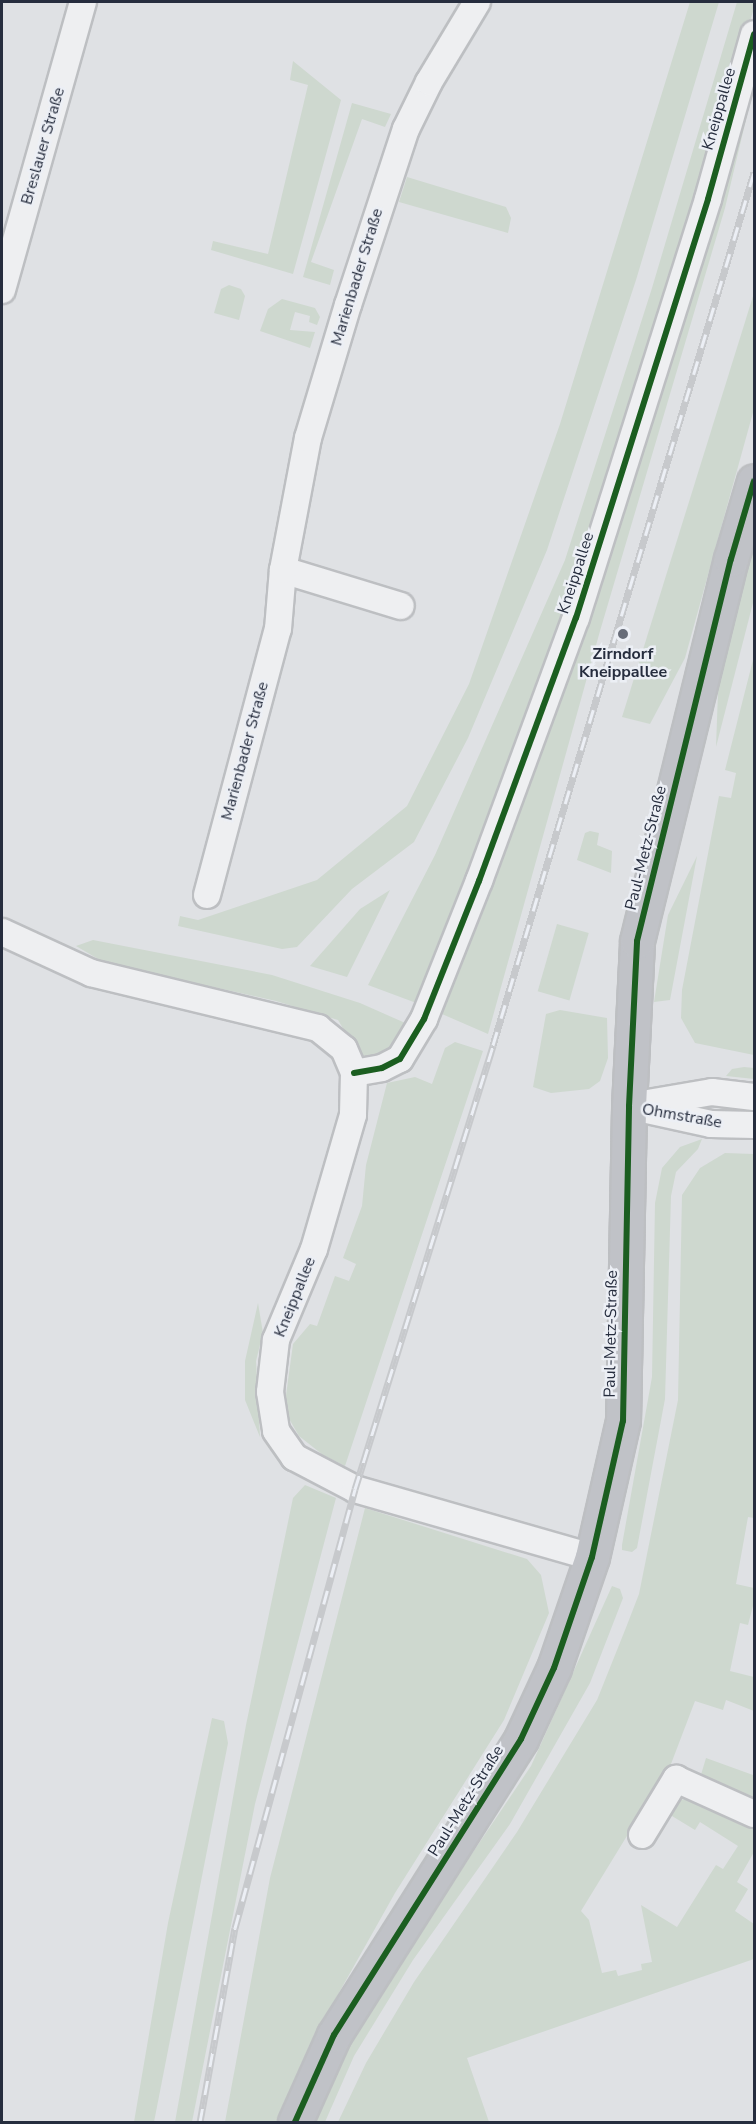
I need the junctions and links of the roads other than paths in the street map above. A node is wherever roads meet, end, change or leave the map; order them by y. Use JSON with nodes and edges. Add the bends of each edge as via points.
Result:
{"nodes":[{"id":1,"x":83,"y":2,"type":"edge"},
{"id":2,"x":477,"y":2,"type":"edge"},
{"id":3,"x":754,"y":34,"type":"edge"},
{"id":4,"x":2,"y":290,"type":"edge"},
{"id":5,"x":754,"y":481,"type":"edge"},
{"id":6,"x":283,"y":570,"type":"junction"},
{"id":7,"x":401,"y":606,"type":"dead end"},
{"id":8,"x":207,"y":895,"type":"dead end"},
{"id":9,"x":2,"y":932,"type":"edge"},
{"id":10,"x":354,"y":1073,"type":"junction"},
{"id":11,"x":754,"y":1097,"type":"edge"},
{"id":12,"x":629,"y":1106,"type":"junction"},
{"id":13,"x":754,"y":1125,"type":"edge"},
{"id":14,"x":592,"y":1557,"type":"junction"},
{"id":15,"x":754,"y":1814,"type":"edge"},
{"id":16,"x":642,"y":1835,"type":"dead end"},
{"id":17,"x":295,"y":2122,"type":"edge"}],
"edges":[{"from":1,"to":4,"type":"street","name":"Breslauer Straße"},
{"from":2,"to":6,"type":"street","name":"Marienbader Straße","via":[[429,82],[387,179],[308,438]]},
{"from":3,"to":10,"type":"street","name":"Kneippallee","via":[[708,199],[576,618],[479,881],[424,1019],[400,1059],[382,1068]]},
{"from":5,"to":12,"type":"street","name":"Paul-Metz-Straße","via":[[731,559],[637,941]]},
{"from":6,"to":7,"type":"street"},
{"from":6,"to":8,"type":"street","name":"Marienbader Straße","via":[[278,629]]},
{"from":9,"to":10,"type":"street","name":"Kneippallee","via":[[91,973],[318,1028],[344,1050]]},
{"from":10,"to":14,"type":"street","name":"Kneippallee","via":[[353,1115],[340,1167],[314,1249],[276,1340],[270,1392],[276,1431],[294,1457],[355,1489]]},
{"from":11,"to":12,"type":"street","name":"Ohmstraße","via":[[712,1092]]},
{"from":12,"to":13,"type":"street","name":"Ohmstraße","via":[[711,1124]]},
{"from":12,"to":14,"type":"street","name":"Paul-Metz-Straße","via":[[623,1421]]},
{"from":14,"to":17,"type":"street","name":"Paul-Metz-Straße","via":[[554,1668],[521,1739],[334,2034]]},
{"from":15,"to":16,"type":"street","via":[[676,1779]]}]}
